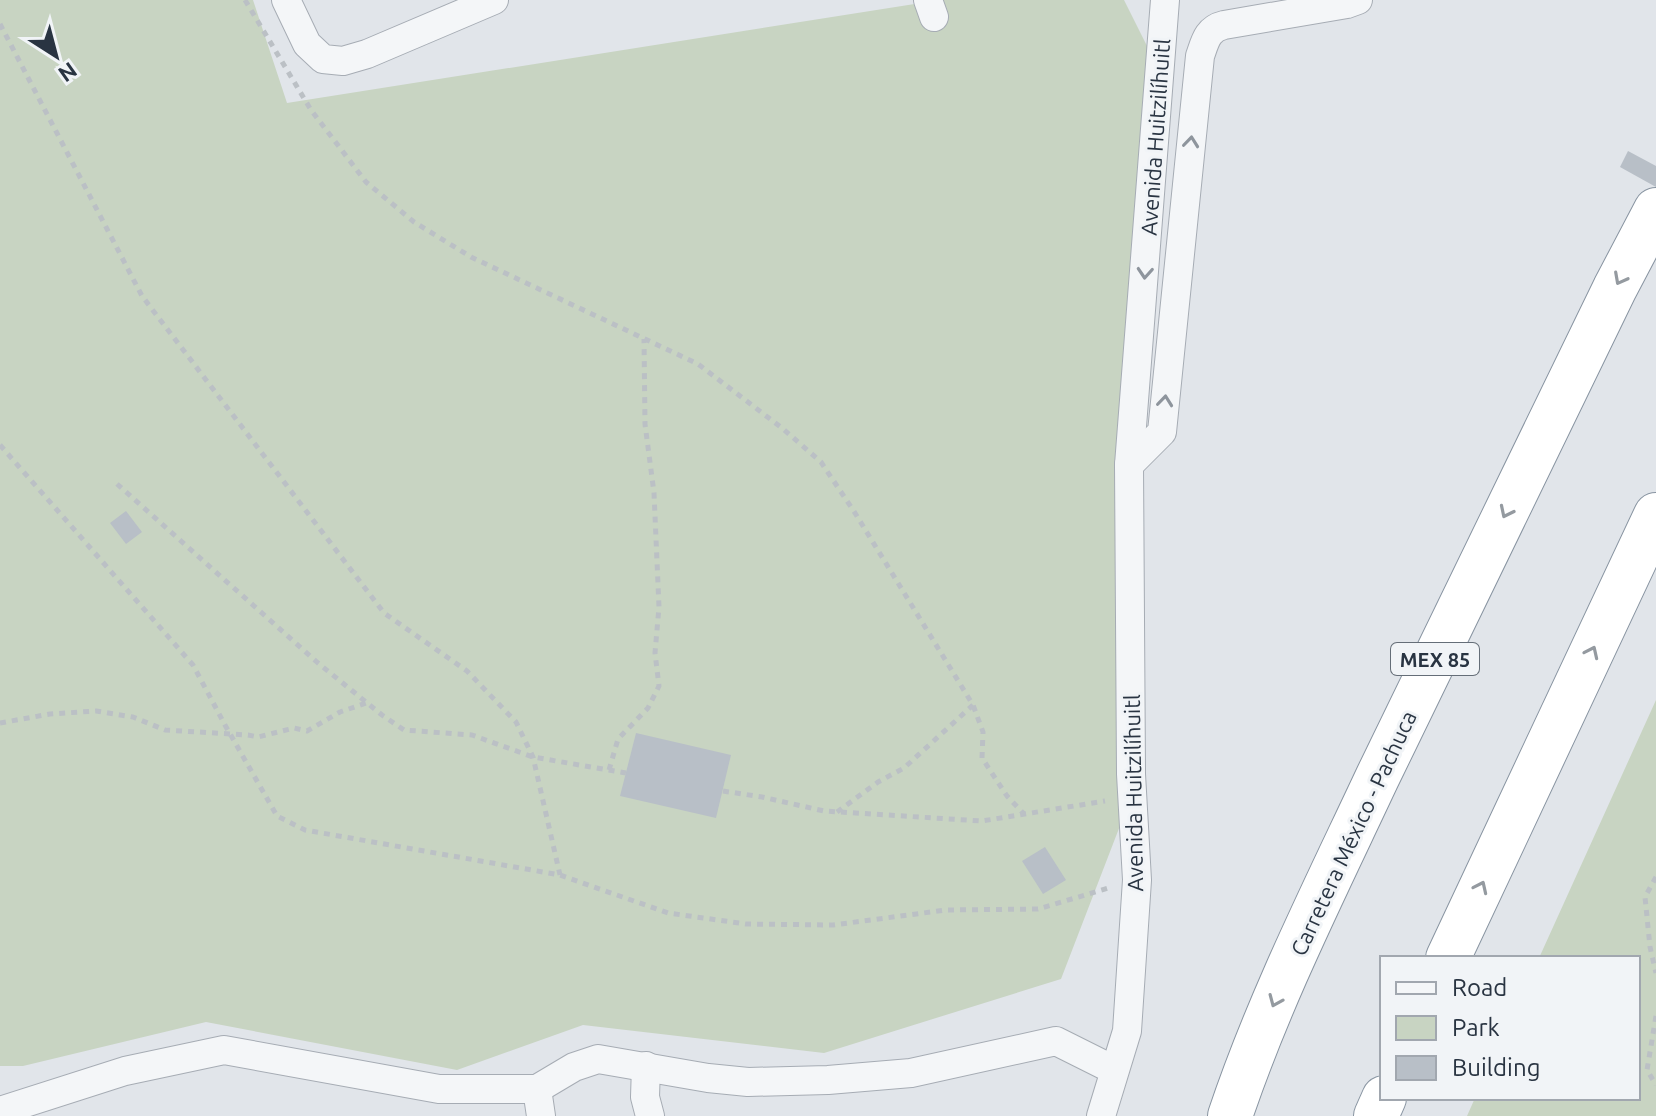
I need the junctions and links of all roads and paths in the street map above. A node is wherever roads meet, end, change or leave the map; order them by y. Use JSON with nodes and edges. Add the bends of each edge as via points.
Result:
{"nodes":[{"id":1,"x":245,"y":0,"type":"edge"},
{"id":2,"x":286,"y":0,"type":"edge"},
{"id":3,"x":494,"y":0,"type":"edge"},
{"id":4,"x":1165,"y":0,"type":"edge"},
{"id":5,"x":1249,"y":0,"type":"edge"},
{"id":6,"x":1358,"y":0,"type":"edge"},
{"id":7,"x":1306,"y":5,"type":"edge"},
{"id":8,"x":0,"y":24,"type":"edge"},
{"id":9,"x":1656,"y":210,"type":"edge"},
{"id":10,"x":644,"y":339,"type":"junction"},
{"id":11,"x":0,"y":445,"type":"edge"},
{"id":12,"x":1129,"y":465,"type":"junction"},
{"id":13,"x":117,"y":484,"type":"dead end"},
{"id":14,"x":1656,"y":515,"type":"edge"},
{"id":15,"x":367,"y":703,"type":"junction"},
{"id":16,"x":973,"y":705,"type":"junction"},
{"id":17,"x":0,"y":723,"type":"edge"},
{"id":18,"x":230,"y":734,"type":"junction"},
{"id":19,"x":533,"y":757,"type":"junction"},
{"id":20,"x":609,"y":770,"type":"junction"},
{"id":21,"x":626,"y":773,"type":"dead end"},
{"id":22,"x":723,"y":791,"type":"dead end"},
{"id":23,"x":1132,"y":796,"type":"junction"},
{"id":24,"x":837,"y":812,"type":"junction"},
{"id":25,"x":1024,"y":814,"type":"junction"},
{"id":26,"x":560,"y":875,"type":"junction"},
{"id":27,"x":1656,"y":877,"type":"edge"},
{"id":28,"x":1137,"y":880,"type":"junction"},
{"id":29,"x":1449,"y":956,"type":"edge"},
{"id":30,"x":1656,"y":973,"type":"edge"},
{"id":31,"x":1656,"y":1016,"type":"edge"},
{"id":32,"x":646,"y":1066,"type":"junction"},
{"id":33,"x":1114,"y":1070,"type":"junction"},
{"id":34,"x":1656,"y":1085,"type":"edge"},
{"id":35,"x":539,"y":1102,"type":"edge"},
{"id":36,"x":0,"y":1111,"type":"edge"},
{"id":37,"x":650,"y":1116,"type":"edge"},
{"id":38,"x":1101,"y":1116,"type":"edge"},
{"id":39,"x":1230,"y":1116,"type":"edge"}],
"edges":[{"from":1,"to":10,"type":"path","via":[[311,110],[366,182],[414,222],[471,257]]},
{"from":2,"to":3,"type":"street","via":[[307,44],[323,59],[343,61]]},
{"from":4,"to":12,"type":"street","name":"Avenida Huitzilíhuitl","one_way":true},
{"from":5,"to":7,"type":"street"},
{"from":6,"to":7,"type":"street"},
{"from":12,"to":7,"type":"street","name":"Avenida Huitzilíhuitl","one_way":true,"via":[[1162,432],[1200,56],[1208,33],[1216,26]]},
{"from":8,"to":19,"type":"path","via":[[142,296],[384,613],[467,671],[516,722]]},
{"from":9,"to":39,"type":"highway","name":"Carretera México - Pachuca","number":"MEX 85","one_way":true,"via":[[1329,880]]},
{"from":10,"to":16,"type":"path","via":[[698,364],[821,462]]},
{"from":10,"to":20,"type":"path","via":[[659,686],[648,708],[618,739]]},
{"from":11,"to":18,"type":"path","via":[[193,665]]},
{"from":12,"to":23,"type":"street","name":"Avenida Huitzilíhuitl"},
{"from":13,"to":15,"type":"path"},
{"from":29,"to":14,"type":"highway","one_way":true},
{"from":15,"to":18,"type":"path","via":[[307,731],[294,728],[258,737]]},
{"from":15,"to":19,"type":"path","via":[[404,730],[472,735]]},
{"from":16,"to":24,"type":"path","via":[[904,768]]},
{"from":16,"to":25,"type":"path","via":[[983,732],[982,758]]},
{"from":17,"to":18,"type":"path","via":[[96,711],[133,717],[165,730]]},
{"from":18,"to":26,"type":"path","via":[[277,816],[305,830]]},
{"from":19,"to":20,"type":"path"},
{"from":19,"to":26,"type":"path"},
{"from":20,"to":21,"type":"path"},
{"from":22,"to":24,"type":"path"},
{"from":23,"to":25,"type":"path"},
{"from":23,"to":28,"type":"street","name":"Avenida Huitzilíhuitl"},
{"from":24,"to":25,"type":"path","via":[[982,821]]},
{"from":26,"to":28,"type":"path","via":[[668,913],[746,924],[833,925],[946,910],[1038,909]]},
{"from":27,"to":30,"type":"path","via":[[1645,897]]},
{"from":28,"to":33,"type":"street","name":"Avenida Huitzilíhuitl","via":[[1127,1031]]},
{"from":31,"to":34,"type":"path","via":[[1647,1070]]},
{"from":32,"to":33,"type":"street","via":[[748,1082],[828,1080],[911,1073],[1056,1041]]},
{"from":32,"to":35,"type":"street","via":[[598,1059],[574,1067]]},
{"from":32,"to":37,"type":"street"},
{"from":33,"to":38,"type":"street","name":"Avenida Huitzilíhuitl"},
{"from":35,"to":36,"type":"street","via":[[224,1050],[125,1071]]}]}
